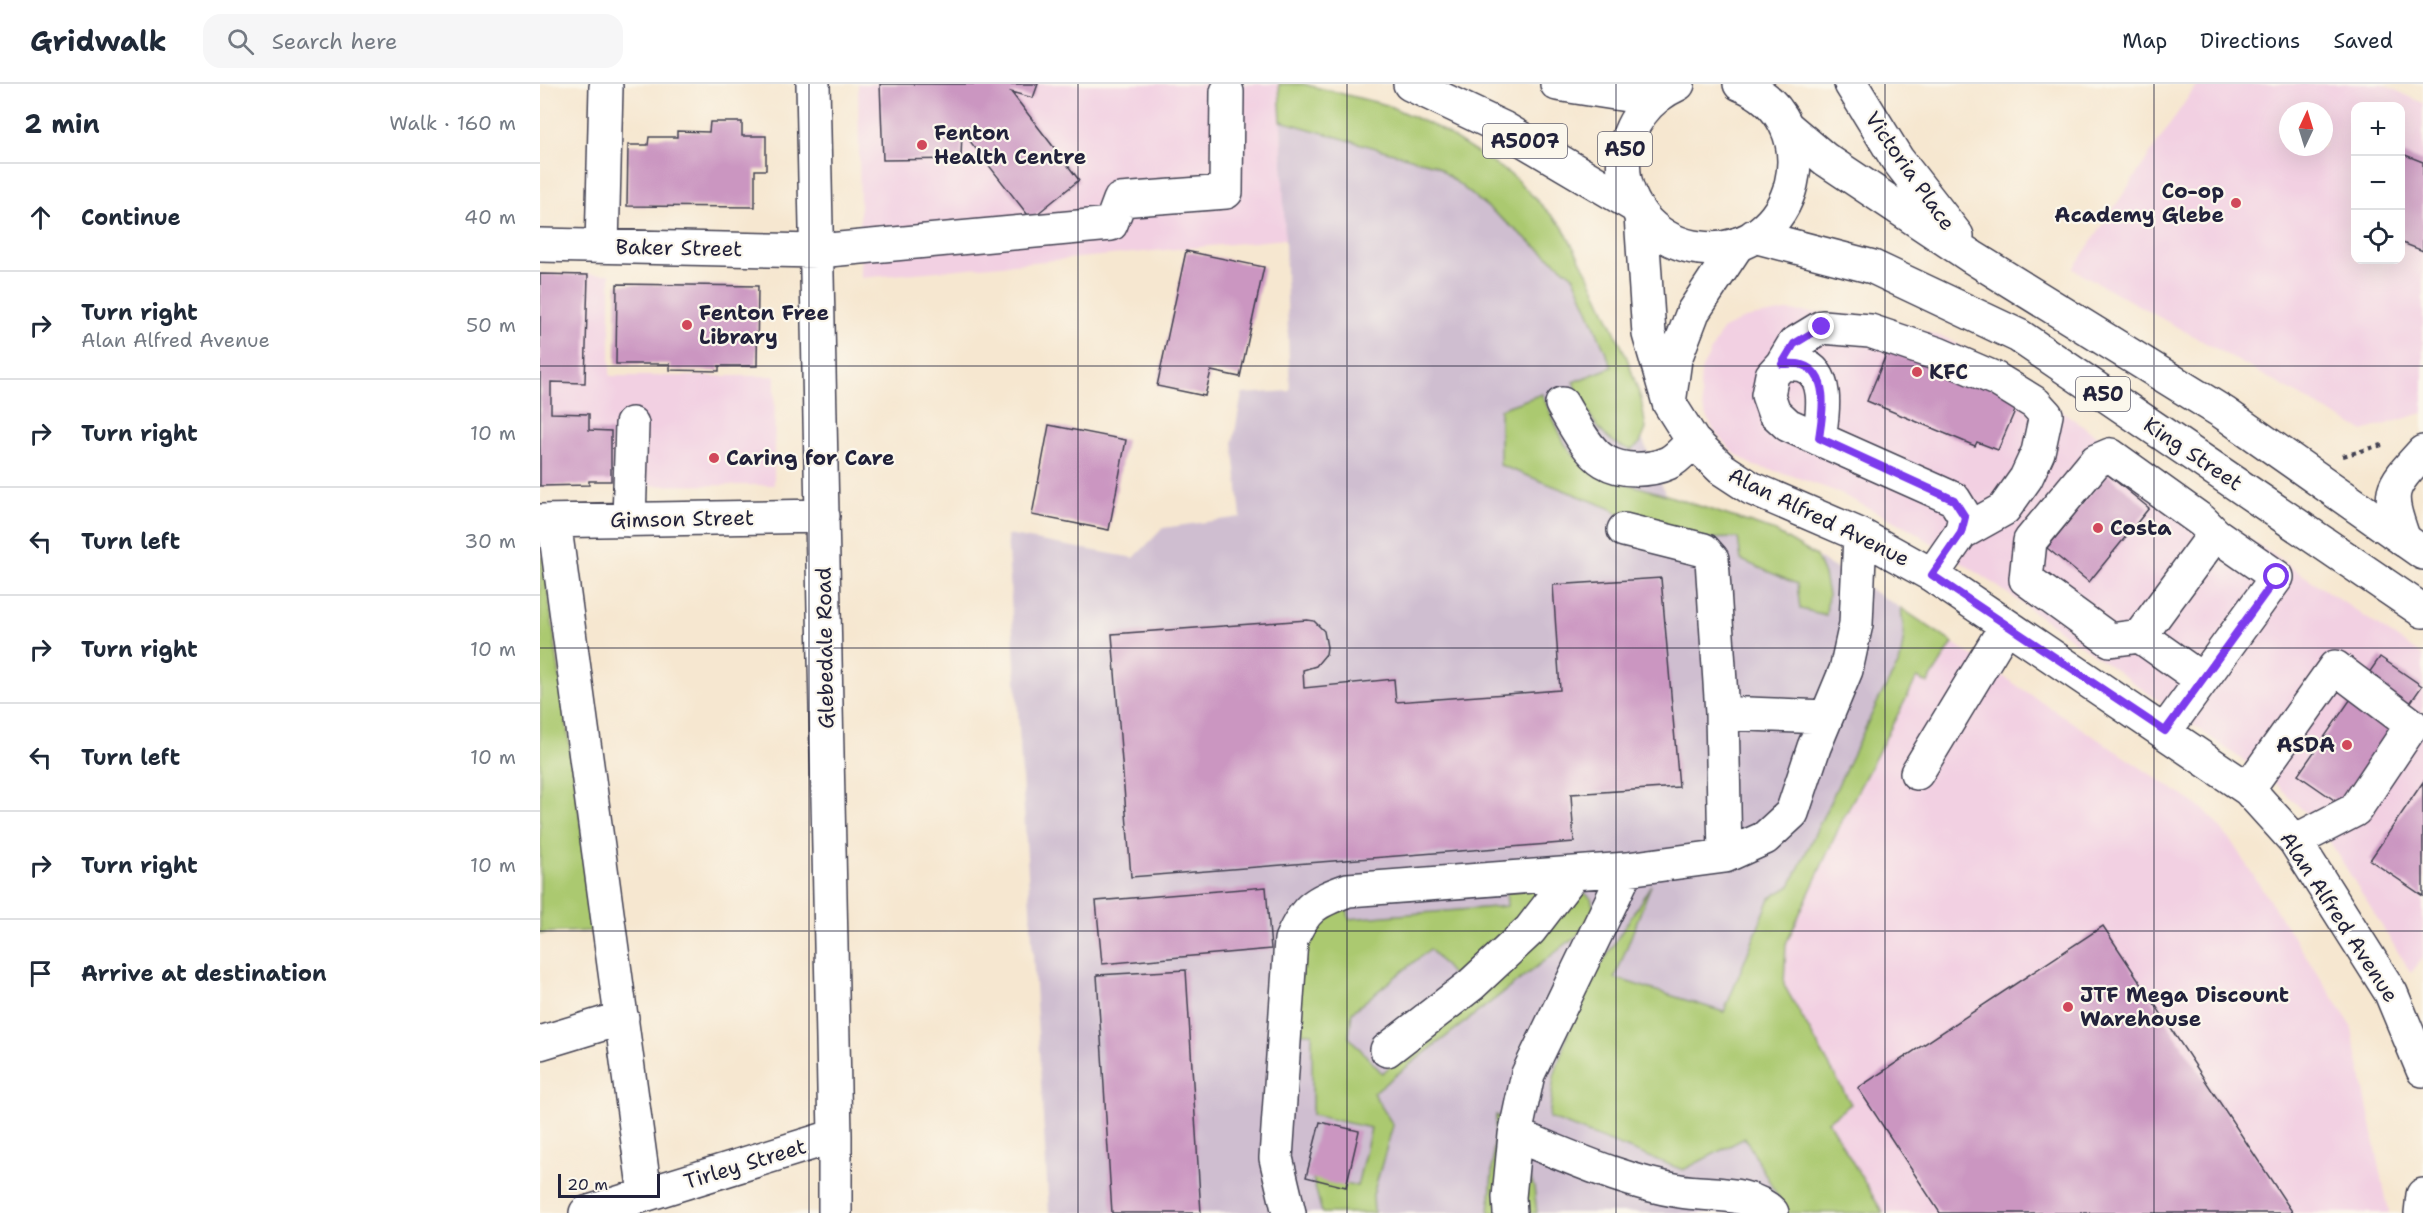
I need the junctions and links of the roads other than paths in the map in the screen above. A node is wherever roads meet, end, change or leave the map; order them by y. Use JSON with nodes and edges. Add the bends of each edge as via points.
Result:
{"nodes":[{"id":1,"x":813,"y":84,"type":"edge"},
{"id":2,"x":1410,"y":84,"type":"edge"},
{"id":3,"x":1557,"y":84,"type":"edge"},
{"id":4,"x":1740,"y":84,"type":"edge"},
{"id":5,"x":1851,"y":84,"type":"edge"},
{"id":6,"x":606,"y":87,"type":"dead end"},
{"id":7,"x":1665,"y":90,"type":"edge"},
{"id":8,"x":1227,"y":92,"type":"dead end"},
{"id":9,"x":1776,"y":107,"type":"edge"},
{"id":10,"x":1638,"y":211,"type":"junction"},
{"id":11,"x":1746,"y":240,"type":"junction"},
{"id":12,"x":540,"y":245,"type":"edge"},
{"id":13,"x":602,"y":246,"type":"junction"},
{"id":14,"x":818,"y":250,"type":"junction"},
{"id":15,"x":1972,"y":257,"type":"junction"},
{"id":16,"x":1782,"y":364,"type":"junction"},
{"id":17,"x":1670,"y":403,"type":"junction"},
{"id":18,"x":1562,"y":405,"type":"dead end"},
{"id":19,"x":632,"y":424,"type":"dead end"},
{"id":20,"x":1819,"y":438,"type":"junction"},
{"id":21,"x":1693,"y":441,"type":"junction"},
{"id":22,"x":2423,"y":452,"type":"edge"},
{"id":23,"x":823,"y":516,"type":"junction"},
{"id":24,"x":629,"y":520,"type":"junction"},
{"id":25,"x":547,"y":521,"type":"edge"},
{"id":26,"x":1624,"y":530,"type":"dead end"},
{"id":27,"x":1961,"y":533,"type":"junction"},
{"id":28,"x":2215,"y":534,"type":"junction"},
{"id":29,"x":1860,"y":535,"type":"junction"},
{"id":30,"x":2413,"y":547,"type":"edge"},
{"id":31,"x":1932,"y":575,"type":"junction"},
{"id":32,"x":2423,"y":611,"type":"edge"},
{"id":33,"x":2006,"y":626,"type":"junction"},
{"id":34,"x":2140,"y":636,"type":"junction"},
{"id":35,"x":2201,"y":679,"type":"junction"},
{"id":36,"x":1722,"y":713,"type":"junction"},
{"id":37,"x":1826,"y":717,"type":"junction"},
{"id":38,"x":2165,"y":731,"type":"junction"},
{"id":39,"x":1917,"y":773,"type":"dead end"},
{"id":40,"x":2248,"y":789,"type":"junction"},
{"id":41,"x":2295,"y":841,"type":"junction"},
{"id":42,"x":1725,"y":856,"type":"junction"},
{"id":43,"x":1627,"y":869,"type":"junction"},
{"id":44,"x":1574,"y":873,"type":"junction"},
{"id":45,"x":621,"y":1018,"type":"junction"},
{"id":46,"x":540,"y":1043,"type":"edge"},
{"id":47,"x":1387,"y":1050,"type":"dead end"},
{"id":48,"x":2423,"y":1070,"type":"edge"},
{"id":49,"x":1515,"y":1135,"type":"junction"},
{"id":50,"x":835,"y":1136,"type":"junction"},
{"id":51,"x":645,"y":1194,"type":"junction"},
{"id":52,"x":2423,"y":1195,"type":"edge"},
{"id":53,"x":605,"y":1210,"type":"edge"},
{"id":54,"x":835,"y":1213,"type":"edge"},
{"id":55,"x":1289,"y":1213,"type":"edge"},
{"id":56,"x":1510,"y":1213,"type":"edge"},
{"id":57,"x":1772,"y":1213,"type":"edge"},
{"id":58,"x":2421,"y":1213,"type":"edge"}],
"edges":[{"from":1,"to":14,"type":"street","name":"Glebedale Road"},
{"from":2,"to":10,"type":"street","number":"A5007","via":[[1503,128]]},
{"from":3,"to":7,"type":"street"},
{"from":4,"to":9,"type":"street","number":"A50"},
{"from":5,"to":15,"type":"street","name":"Victoria Place","number":"A50","via":[[1897,159]]},
{"from":6,"to":13,"type":"street"},
{"from":7,"to":10,"type":"street","number":"A50","via":[[1636,119],[1629,133],[1625,179]]},
{"from":8,"to":14,"type":"street","name":"Baker Street","via":[[1226,192],[1120,200],[1111,224]]},
{"from":9,"to":11,"type":"street","via":[[1794,151],[1793,181],[1782,209],[1767,226]]},
{"from":9,"to":15,"type":"street","number":"A50","via":[[1825,159]]},
{"from":10,"to":11,"type":"street","number":"A50","via":[[1664,236],[1693,248],[1707,249]]},
{"from":10,"to":17,"type":"street","name":"Alan Alfred Avenue","via":[[1649,334]]},
{"from":11,"to":17,"type":"street","via":[[1693,312],[1675,359]]},
{"from":11,"to":32,"type":"street","name":"King Street","number":"A50","via":[[1874,267],[2019,336]]},
{"from":12,"to":13,"type":"street","name":"Baker Street"},
{"from":13,"to":14,"type":"street","name":"Baker Street"},
{"from":14,"to":23,"type":"street","name":"Glebedale Road"},
{"from":15,"to":30,"type":"street","number":"A50","via":[[2224,413]]},
{"from":16,"to":20,"type":"street","via":[[1803,365],[1815,375],[1824,403]]},
{"from":16,"to":20,"type":"street","via":[[1772,375],[1768,395],[1774,412],[1788,425]]},
{"from":16,"to":27,"type":"street","via":[[1794,344],[1822,327],[1870,331],[1996,379],[2035,403],[2046,416],[2038,452],[2026,478],[2004,509]]},
{"from":17,"to":21,"type":"street","name":"Alan Alfred Avenue"},
{"from":18,"to":21,"type":"street","via":[[1583,439],[1604,461],[1622,467],[1640,470],[1670,462]]},
{"from":19,"to":24,"type":"street"},
{"from":20,"to":27,"type":"street","via":[[1954,500],[1965,517]]},
{"from":21,"to":29,"type":"street","name":"Alan Alfred Avenue","via":[[1722,469],[1751,488]]},
{"from":22,"to":30,"type":"street","via":[[2394,488],[2392,505]]},
{"from":23,"to":24,"type":"street","name":"Gimson Street"},
{"from":23,"to":50,"type":"street","name":"Glebedale Road"},
{"from":24,"to":25,"type":"street","name":"Gimson Street"},
{"from":25,"to":45,"type":"street"},
{"from":26,"to":36,"type":"street","via":[[1690,545],[1704,550],[1712,559]]},
{"from":27,"to":31,"type":"street"},
{"from":28,"to":34,"type":"street"},
{"from":28,"to":34,"type":"street","via":[[2110,455],[2096,461],[2030,542],[2026,579],[2110,640]]},
{"from":28,"to":35,"type":"street","via":[[2277,577]]},
{"from":29,"to":31,"type":"street","name":"Alan Alfred Avenue"},
{"from":29,"to":37,"type":"street","via":[[1855,633],[1846,670]]},
{"from":31,"to":33,"type":"street","name":"Alan Alfred Avenue"},
{"from":33,"to":38,"type":"street","name":"Alan Alfred Avenue"},
{"from":33,"to":39,"type":"street"},
{"from":34,"to":35,"type":"street"},
{"from":35,"to":38,"type":"street"},
{"from":36,"to":37,"type":"street"},
{"from":36,"to":42,"type":"street"},
{"from":37,"to":42,"type":"street","via":[[1792,813],[1765,838]]},
{"from":38,"to":40,"type":"street","name":"Alan Alfred Avenue"},
{"from":40,"to":41,"type":"street","name":"Alan Alfred Avenue"},
{"from":40,"to":41,"type":"street","via":[[2335,667],[2412,725],[2355,810]]},
{"from":41,"to":48,"type":"street","name":"Alan Alfred Avenue","via":[[2391,993]]},
{"from":42,"to":43,"type":"street"},
{"from":43,"to":44,"type":"street"},
{"from":43,"to":49,"type":"street","via":[[1528,1074]]},
{"from":44,"to":47,"type":"street","via":[[1530,930],[1471,984]]},
{"from":44,"to":55,"type":"street","via":[[1348,890],[1319,901],[1300,919],[1291,940],[1276,1158]]},
{"from":45,"to":46,"type":"street"},
{"from":45,"to":51,"type":"street"},
{"from":49,"to":56,"type":"street"},
{"from":49,"to":57,"type":"street","via":[[1640,1183],[1682,1192],[1746,1198]]},
{"from":50,"to":51,"type":"street","name":"Tirley Street"},
{"from":50,"to":54,"type":"street","name":"Glebedale Road"},
{"from":51,"to":53,"type":"street","name":"Tirley Street"},
{"from":52,"to":58,"type":"street"}]}
